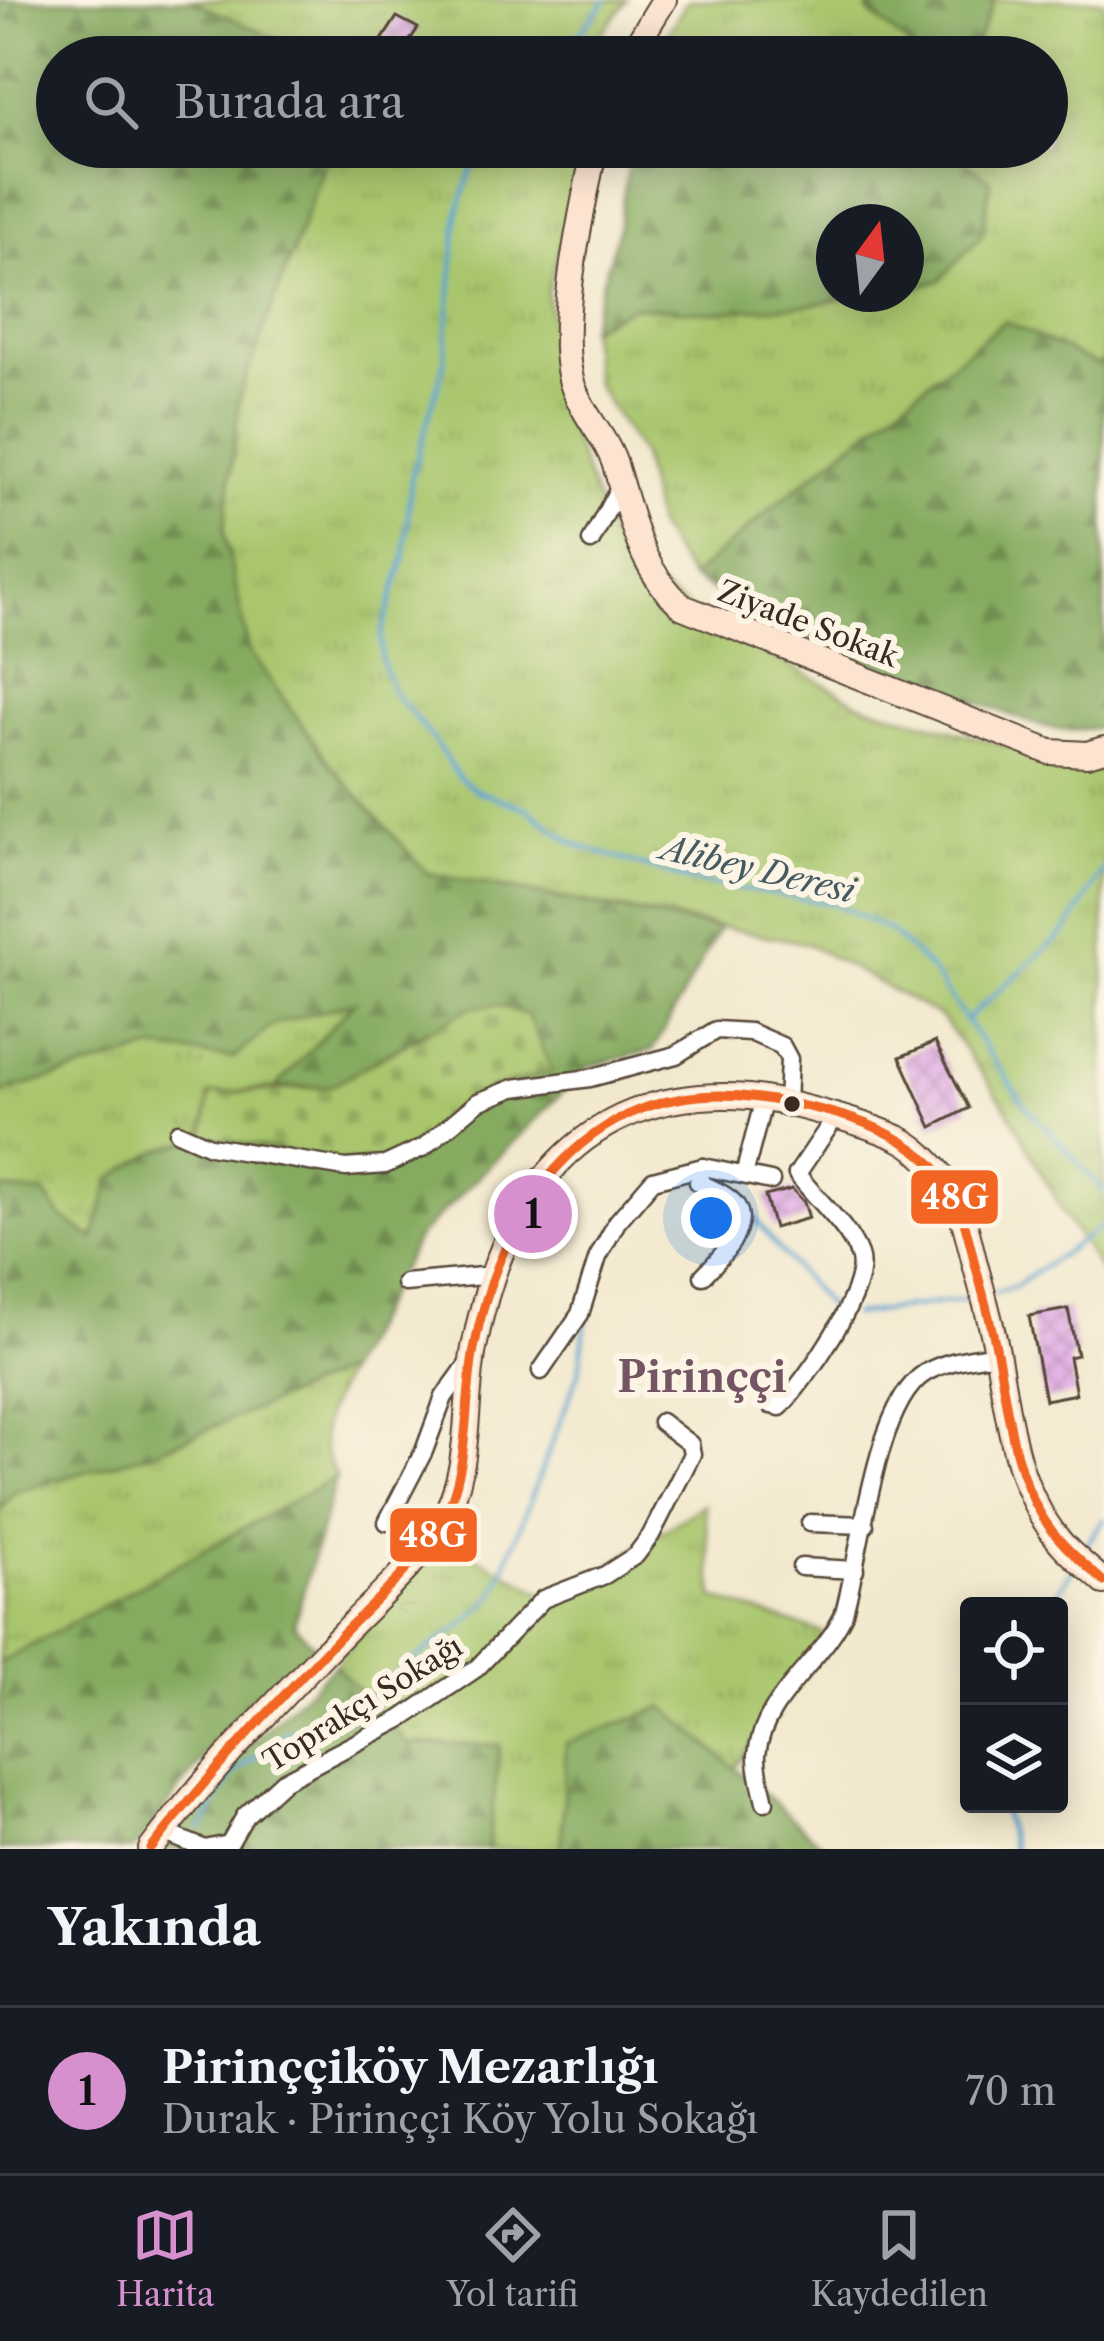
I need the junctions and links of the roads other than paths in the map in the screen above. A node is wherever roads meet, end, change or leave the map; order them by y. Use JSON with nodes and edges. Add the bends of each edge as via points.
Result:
{"nodes":[{"id":1,"x":664,"y":0,"type":"edge"},
{"id":2,"x":642,"y":36,"type":"edge"},
{"id":3,"x":591,"y":168,"type":"edge"},
{"id":4,"x":621,"y":484,"type":"junction"},
{"id":5,"x":591,"y":541,"type":"dead end"},
{"id":6,"x":1104,"y":749,"type":"edge"},
{"id":7,"x":775,"y":1101,"type":"junction"},
{"id":8,"x":834,"y":1119,"type":"junction"},
{"id":9,"x":178,"y":1132,"type":"dead end"},
{"id":10,"x":703,"y":1167,"type":"junction"},
{"id":11,"x":744,"y":1174,"type":"junction"},
{"id":12,"x":783,"y":1178,"type":"junction"},
{"id":13,"x":494,"y":1274,"type":"junction"},
{"id":14,"x":703,"y":1276,"type":"dead end"},
{"id":15,"x":405,"y":1283,"type":"dead end"},
{"id":16,"x":997,"y":1354,"type":"junction"},
{"id":17,"x":472,"y":1358,"type":"junction"},
{"id":18,"x":542,"y":1371,"type":"dead end"},
{"id":19,"x":761,"y":1390,"type":"dead end"},
{"id":20,"x":661,"y":1422,"type":"dead end"},
{"id":21,"x":387,"y":1522,"type":"dead end"},
{"id":22,"x":810,"y":1523,"type":"dead end"},
{"id":23,"x":865,"y":1526,"type":"junction"},
{"id":24,"x":801,"y":1567,"type":"dead end"},
{"id":25,"x":855,"y":1570,"type":"junction"},
{"id":26,"x":1103,"y":1582,"type":"edge"},
{"id":27,"x":765,"y":1802,"type":"dead end"},
{"id":28,"x":157,"y":1840,"type":"edge"}],
"edges":[{"from":1,"to":2,"type":"main road"},
{"from":3,"to":4,"type":"main road","name":"Ziyade Sokak","via":[[575,248],[571,381]]},
{"from":4,"to":5,"type":"street"},
{"from":4,"to":6,"type":"main road","name":"Ziyade Sokak","via":[[644,562],[683,607],[1050,752]]},
{"from":7,"to":8,"type":"main road"},
{"from":7,"to":9,"type":"street","via":[[789,1059],[782,1046],[750,1032],[716,1030],[676,1055],[478,1102],[424,1147],[385,1165],[346,1168],[210,1146]]},
{"from":7,"to":11,"type":"street"},
{"from":7,"to":13,"type":"main road","via":[[698,1095],[622,1116],[589,1136],[525,1199]]},
{"from":8,"to":12,"type":"street"},
{"from":8,"to":16,"type":"main road","via":[[897,1138],[943,1177],[964,1221]]},
{"from":10,"to":11,"type":"street"},
{"from":10,"to":14,"type":"street","via":[[698,1181],[731,1201],[740,1220],[728,1250]]},
{"from":10,"to":18,"type":"street","via":[[653,1180],[640,1192]]},
{"from":11,"to":12,"type":"street"},
{"from":12,"to":19,"type":"street","via":[[859,1254],[863,1269],[850,1304],[779,1407]]},
{"from":13,"to":15,"type":"street"},
{"from":13,"to":17,"type":"main road"},
{"from":16,"to":23,"type":"street","via":[[951,1362],[906,1389]]},
{"from":16,"to":26,"type":"main road","via":[[1030,1496],[1058,1540]]},
{"from":17,"to":21,"type":"street","via":[[444,1397]]},
{"from":17,"to":28,"type":"main road","via":[[461,1474],[440,1525],[212,1768]]},
{"from":20,"to":28,"type":"street","name":"Toprakçı Sokağı","via":[[692,1454],[636,1556],[543,1599],[477,1668],[283,1781],[245,1816],[229,1844],[206,1849]]},
{"from":22,"to":23,"type":"street"},
{"from":23,"to":25,"type":"street"},
{"from":24,"to":25,"type":"street"},
{"from":25,"to":27,"type":"street","via":[[832,1639],[763,1731],[757,1758]]}]}
